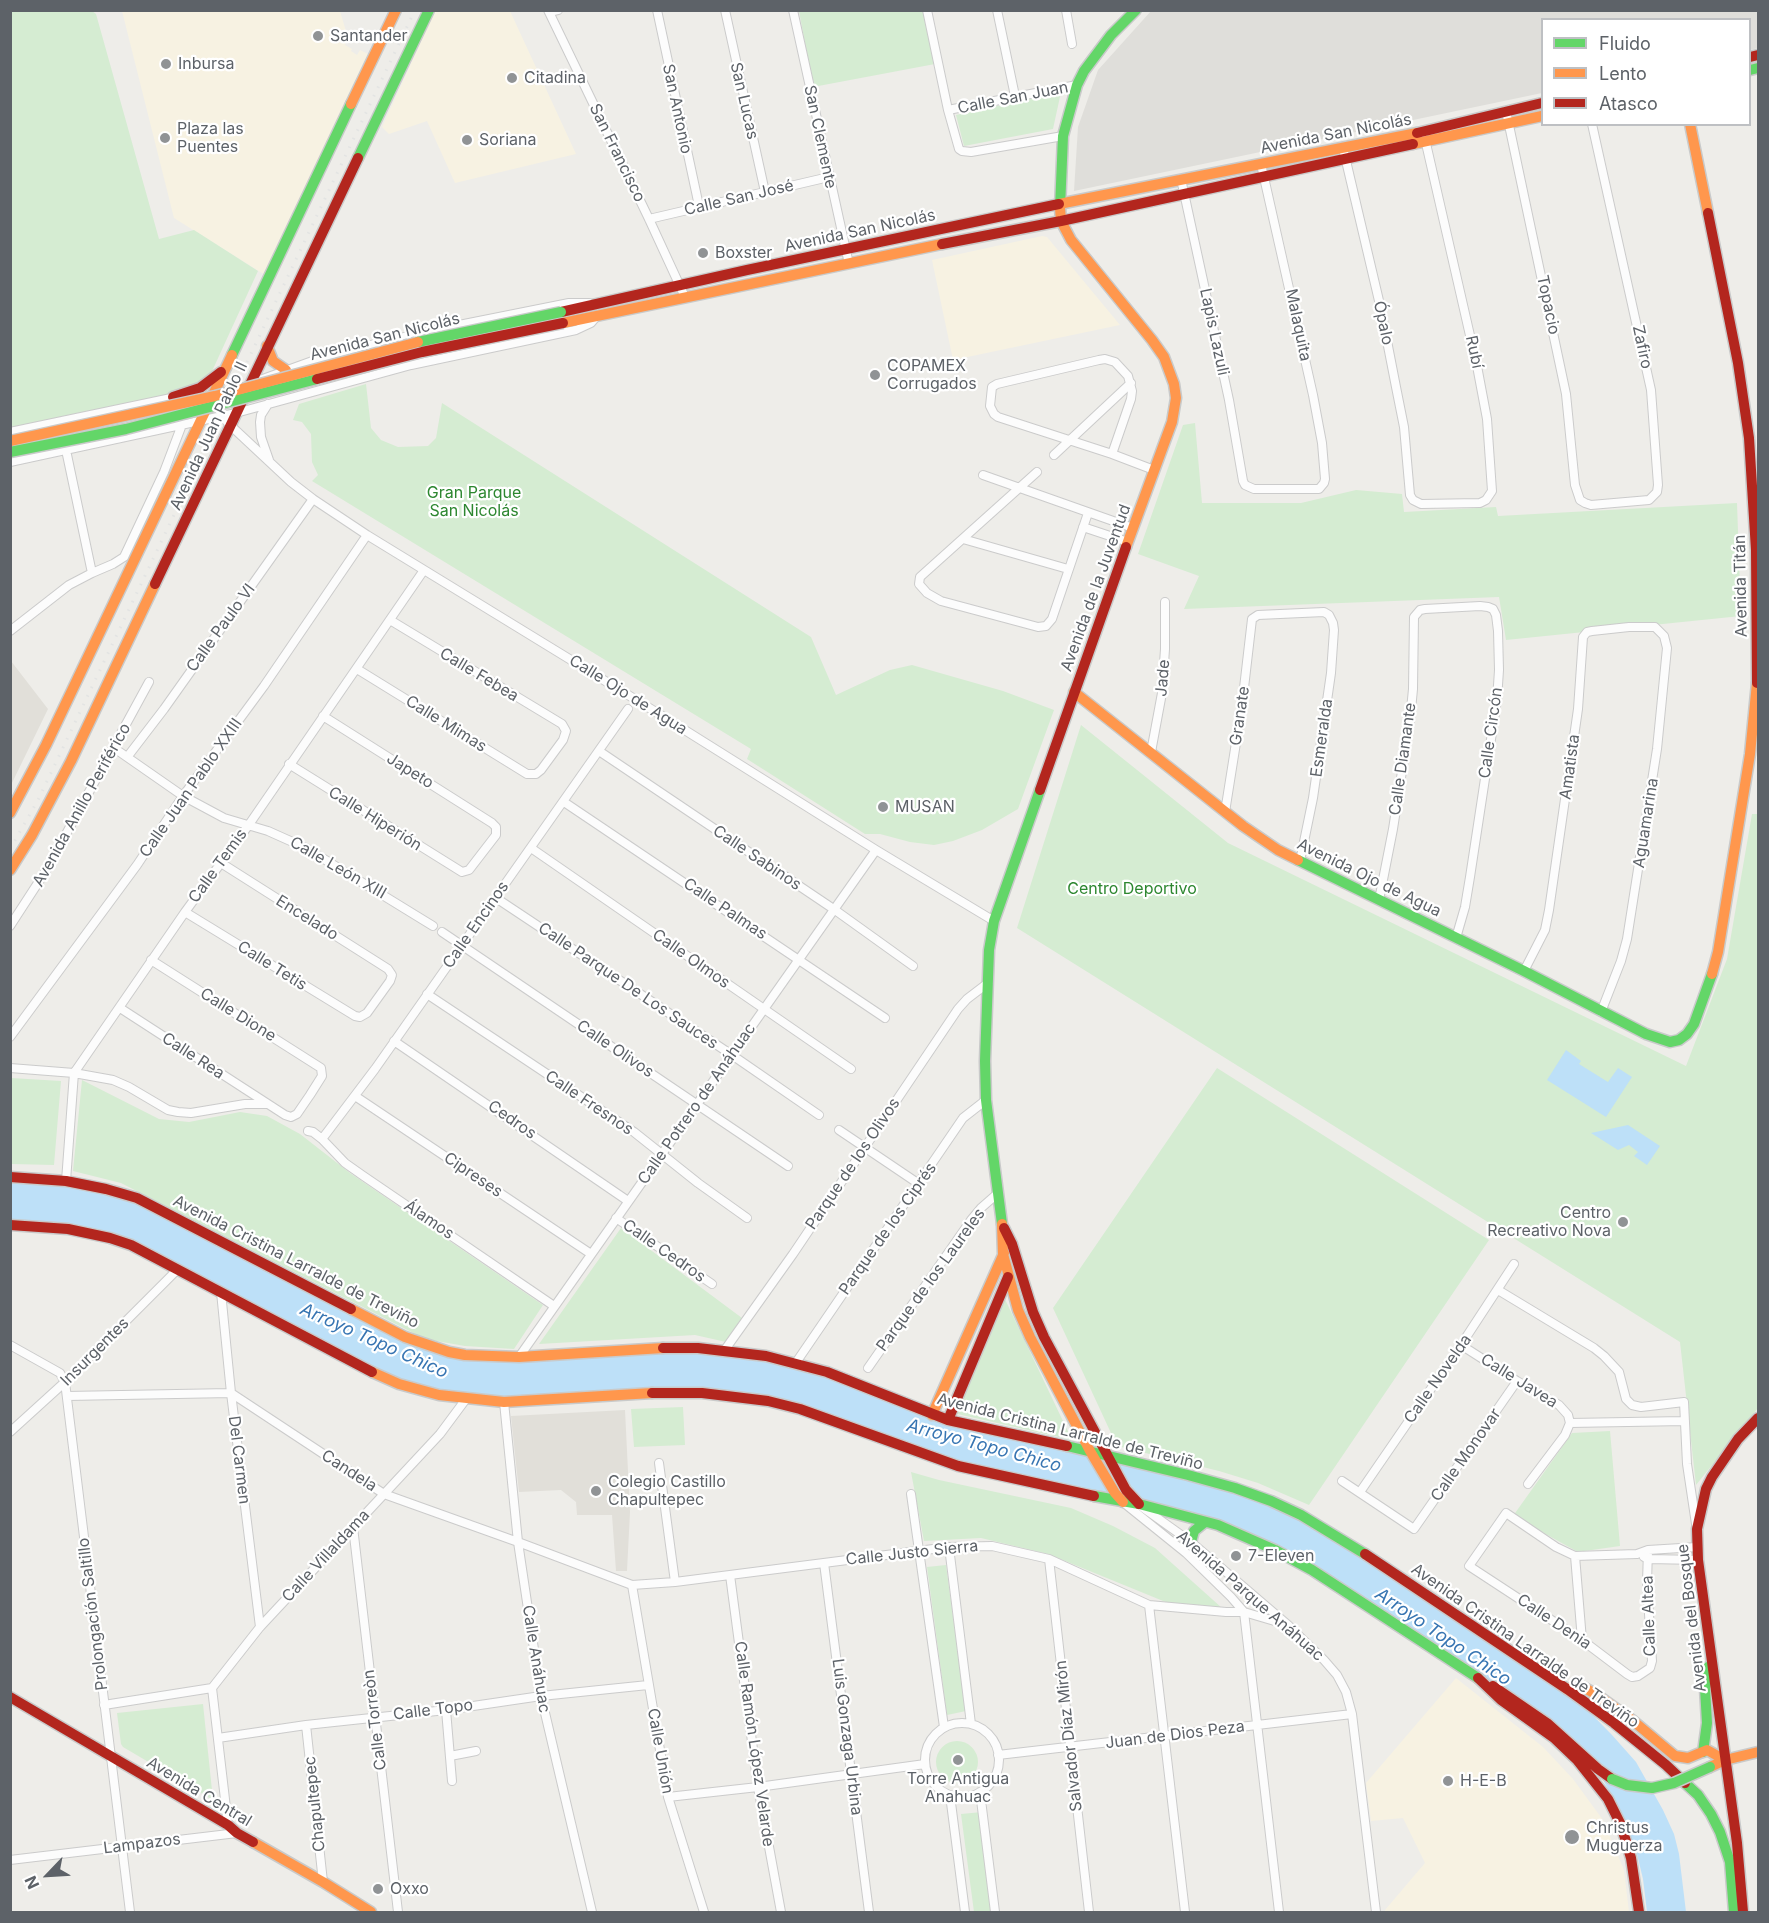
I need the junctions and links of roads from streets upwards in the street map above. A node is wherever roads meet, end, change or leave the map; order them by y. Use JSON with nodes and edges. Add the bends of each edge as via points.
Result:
{"nodes":[{"id":1,"x":396,"y":10,"type":"edge"},
{"id":2,"x":429,"y":10,"type":"edge"},
{"id":3,"x":558,"y":10,"type":"edge"},
{"id":4,"x":657,"y":10,"type":"edge"},
{"id":5,"x":725,"y":10,"type":"edge"},
{"id":6,"x":793,"y":10,"type":"edge"},
{"id":7,"x":927,"y":10,"type":"edge"},
{"id":8,"x":998,"y":10,"type":"edge"},
{"id":9,"x":1066,"y":10,"type":"edge"},
{"id":10,"x":1136,"y":10,"type":"edge"},
{"id":11,"x":549,"y":11,"type":"edge"},
{"id":12,"x":1072,"y":44,"type":"dead end"},
{"id":13,"x":1077,"y":86,"type":"junction"},
{"id":14,"x":1015,"y":96,"type":"junction"},
{"id":15,"x":1541,"y":103,"type":"edge"},
{"id":16,"x":948,"y":110,"type":"junction"},
{"id":17,"x":1506,"y":111,"type":"junction"},
{"id":18,"x":1541,"y":116,"type":"edge"},
{"id":19,"x":1508,"y":124,"type":"junction"},
{"id":20,"x":1593,"y":126,"type":"edge"},
{"id":21,"x":1689,"y":126,"type":"edge"},
{"id":22,"x":1063,"y":136,"type":"junction"},
{"id":23,"x":1424,"y":136,"type":"junction"},
{"id":24,"x":1344,"y":153,"type":"junction"},
{"id":25,"x":1261,"y":164,"type":"junction"},
{"id":26,"x":1264,"y":176,"type":"junction"},
{"id":27,"x":829,"y":177,"type":"junction"},
{"id":28,"x":1181,"y":179,"type":"junction"},
{"id":29,"x":765,"y":192,"type":"junction"},
{"id":30,"x":1185,"y":193,"type":"junction"},
{"id":31,"x":1059,"y":203,"type":"junction"},
{"id":32,"x":699,"y":206,"type":"junction"},
{"id":33,"x":649,"y":219,"type":"junction"},
{"id":34,"x":1061,"y":221,"type":"junction"},
{"id":35,"x":845,"y":249,"type":"junction"},
{"id":36,"x":849,"y":264,"type":"junction"},
{"id":37,"x":680,"y":285,"type":"junction"},
{"id":38,"x":685,"y":297,"type":"junction"},
{"id":39,"x":594,"y":304,"type":"junction"},
{"id":40,"x":597,"y":316,"type":"junction"},
{"id":41,"x":562,"y":318,"type":"junction"},
{"id":42,"x":267,"y":346,"type":"junction"},
{"id":43,"x":225,"y":367,"type":"junction"},
{"id":44,"x":286,"y":370,"type":"junction"},
{"id":45,"x":273,"y":375,"type":"junction"},
{"id":46,"x":251,"y":382,"type":"junction"},
{"id":47,"x":1131,"y":383,"type":"junction"},
{"id":48,"x":213,"y":393,"type":"junction"},
{"id":49,"x":179,"y":397,"type":"junction"},
{"id":50,"x":273,"y":402,"type":"junction"},
{"id":51,"x":236,"y":413,"type":"junction"},
{"id":52,"x":222,"y":416,"type":"junction"},
{"id":53,"x":201,"y":420,"type":"junction"},
{"id":54,"x":183,"y":424,"type":"junction"},
{"id":55,"x":230,"y":425,"type":"junction"},
{"id":56,"x":10,"y":432,"type":"edge"},
{"id":57,"x":1071,"y":440,"type":"junction"},
{"id":58,"x":10,"y":441,"type":"edge"},
{"id":59,"x":66,"y":450,"type":"junction"},
{"id":60,"x":10,"y":452,"type":"edge"},
{"id":61,"x":1112,"y":454,"type":"junction"},
{"id":62,"x":1054,"y":455,"type":"dead end"},
{"id":63,"x":10,"y":462,"type":"edge"},
{"id":64,"x":269,"y":462,"type":"junction"},
{"id":65,"x":1154,"y":470,"type":"junction"},
{"id":66,"x":1037,"y":472,"type":"dead end"},
{"id":67,"x":983,"y":475,"type":"dead end"},
{"id":68,"x":1245,"y":485,"type":"joint"},
{"id":69,"x":1018,"y":488,"type":"junction"},
{"id":70,"x":314,"y":499,"type":"junction"},
{"id":71,"x":1413,"y":500,"type":"joint"},
{"id":72,"x":1580,"y":500,"type":"joint"},
{"id":73,"x":1088,"y":513,"type":"junction"},
{"id":74,"x":1083,"y":527,"type":"junction"},
{"id":75,"x":1133,"y":528,"type":"junction"},
{"id":76,"x":367,"y":535,"type":"junction"},
{"id":77,"x":963,"y":539,"type":"junction"},
{"id":78,"x":1128,"y":542,"type":"junction"},
{"id":79,"x":1068,"y":569,"type":"junction"},
{"id":80,"x":424,"y":570,"type":"junction"},
{"id":81,"x":92,"y":573,"type":"junction"},
{"id":82,"x":1165,"y":602,"type":"dead end"},
{"id":83,"x":1329,"y":615,"type":"joint"},
{"id":84,"x":1414,"y":617,"type":"joint"},
{"id":85,"x":390,"y":620,"type":"junction"},
{"id":86,"x":10,"y":631,"type":"edge"},
{"id":87,"x":1660,"y":631,"type":"joint"},
{"id":88,"x":357,"y":669,"type":"junction"},
{"id":89,"x":149,"y":682,"type":"dead end"},
{"id":90,"x":1074,"y":692,"type":"junction"},
{"id":91,"x":1758,"y":692,"type":"edge"},
{"id":92,"x":628,"y":709,"type":"dead end"},
{"id":93,"x":323,"y":717,"type":"junction"},
{"id":94,"x":114,"y":748,"type":"junction"},
{"id":95,"x":599,"y":751,"type":"junction"},
{"id":96,"x":1151,"y":752,"type":"junction"},
{"id":97,"x":128,"y":756,"type":"junction"},
{"id":98,"x":289,"y":764,"type":"junction"},
{"id":99,"x":536,"y":774,"type":"joint"},
{"id":100,"x":183,"y":796,"type":"junction"},
{"id":101,"x":564,"y":802,"type":"junction"},
{"id":102,"x":1225,"y":812,"type":"junction"},
{"id":103,"x":10,"y":813,"type":"edge"},
{"id":104,"x":248,"y":826,"type":"junction"},
{"id":105,"x":531,"y":848,"type":"junction"},
{"id":106,"x":876,"y":850,"type":"junction"},
{"id":107,"x":1300,"y":861,"type":"junction"},
{"id":108,"x":220,"y":863,"type":"junction"},
{"id":109,"x":10,"y":870,"type":"edge"},
{"id":110,"x":462,"y":872,"type":"joint"},
{"id":111,"x":496,"y":898,"type":"junction"},
{"id":112,"x":1379,"y":900,"type":"junction"},
{"id":113,"x":835,"y":910,"type":"junction"},
{"id":114,"x":185,"y":912,"type":"junction"},
{"id":115,"x":994,"y":921,"type":"junction"},
{"id":116,"x":10,"y":926,"type":"edge"},
{"id":117,"x":433,"y":926,"type":"dead end"},
{"id":118,"x":442,"y":932,"type":"dead end"},
{"id":119,"x":1456,"y":938,"type":"junction"},
{"id":120,"x":462,"y":946,"type":"junction"},
{"id":121,"x":151,"y":960,"type":"junction"},
{"id":122,"x":800,"y":960,"type":"junction"},
{"id":123,"x":913,"y":966,"type":"dead end"},
{"id":124,"x":1524,"y":971,"type":"junction"},
{"id":125,"x":988,"y":983,"type":"junction"},
{"id":126,"x":427,"y":994,"type":"junction"},
{"id":127,"x":120,"y":1008,"type":"junction"},
{"id":128,"x":765,"y":1009,"type":"junction"},
{"id":129,"x":1601,"y":1012,"type":"junction"},
{"id":130,"x":360,"y":1017,"type":"joint"},
{"id":131,"x":885,"y":1018,"type":"dead end"},
{"id":132,"x":10,"y":1037,"type":"edge"},
{"id":133,"x":1679,"y":1040,"type":"joint"},
{"id":134,"x":394,"y":1041,"type":"junction"},
{"id":135,"x":732,"y":1055,"type":"junction"},
{"id":136,"x":10,"y":1068,"type":"edge"},
{"id":137,"x":851,"y":1069,"type":"dead end"},
{"id":138,"x":74,"y":1073,"type":"junction"},
{"id":139,"x":355,"y":1096,"type":"junction"},
{"id":140,"x":986,"y":1100,"type":"junction"},
{"id":141,"x":266,"y":1104,"type":"junction"},
{"id":142,"x":697,"y":1104,"type":"junction"},
{"id":143,"x":819,"y":1115,"type":"dead end"},
{"id":144,"x":291,"y":1117,"type":"joint"},
{"id":145,"x":840,"y":1130,"type":"dead end"},
{"id":146,"x":308,"y":1131,"type":"dead end"},
{"id":147,"x":322,"y":1139,"type":"junction"},
{"id":148,"x":865,"y":1146,"type":"junction"},
{"id":149,"x":662,"y":1153,"type":"junction"},
{"id":150,"x":788,"y":1166,"type":"dead end"},
{"id":151,"x":10,"y":1177,"type":"edge"},
{"id":152,"x":66,"y":1181,"type":"junction"},
{"id":153,"x":919,"y":1184,"type":"junction"},
{"id":154,"x":997,"y":1194,"type":"junction"},
{"id":155,"x":628,"y":1201,"type":"junction"},
{"id":156,"x":616,"y":1218,"type":"junction"},
{"id":157,"x":747,"y":1218,"type":"dead end"},
{"id":158,"x":10,"y":1225,"type":"edge"},
{"id":159,"x":1002,"y":1226,"type":"junction"},
{"id":160,"x":1012,"y":1244,"type":"junction"},
{"id":161,"x":591,"y":1254,"type":"junction"},
{"id":162,"x":1003,"y":1254,"type":"junction"},
{"id":163,"x":1514,"y":1264,"type":"dead end"},
{"id":164,"x":177,"y":1270,"type":"junction"},
{"id":165,"x":1008,"y":1277,"type":"junction"},
{"id":166,"x":712,"y":1284,"type":"dead end"},
{"id":167,"x":1498,"y":1290,"type":"junction"},
{"id":168,"x":221,"y":1292,"type":"junction"},
{"id":169,"x":554,"y":1306,"type":"junction"},
{"id":170,"x":10,"y":1345,"type":"edge"},
{"id":171,"x":1461,"y":1345,"type":"junction"},
{"id":172,"x":724,"y":1351,"type":"junction"},
{"id":173,"x":519,"y":1357,"type":"junction"},
{"id":174,"x":795,"y":1364,"type":"junction"},
{"id":175,"x":868,"y":1368,"type":"dead end"},
{"id":176,"x":1517,"y":1381,"type":"junction"},
{"id":177,"x":65,"y":1382,"type":"junction"},
{"id":178,"x":231,"y":1393,"type":"junction"},
{"id":179,"x":67,"y":1396,"type":"junction"},
{"id":180,"x":466,"y":1399,"type":"junction"},
{"id":181,"x":504,"y":1402,"type":"junction"},
{"id":182,"x":932,"y":1416,"type":"junction"},
{"id":183,"x":1758,"y":1418,"type":"edge"},
{"id":184,"x":948,"y":1420,"type":"junction"},
{"id":185,"x":1685,"y":1421,"type":"junction"},
{"id":186,"x":1570,"y":1423,"type":"junction"},
{"id":187,"x":10,"y":1432,"type":"edge"},
{"id":188,"x":1090,"y":1451,"type":"junction"},
{"id":189,"x":1105,"y":1461,"type":"junction"},
{"id":190,"x":659,"y":1463,"type":"dead end"},
{"id":191,"x":1342,"y":1481,"type":"dead end"},
{"id":192,"x":1528,"y":1484,"type":"dead end"},
{"id":193,"x":1120,"y":1491,"type":"junction"},
{"id":194,"x":1360,"y":1492,"type":"junction"},
{"id":195,"x":384,"y":1494,"type":"junction"},
{"id":196,"x":911,"y":1494,"type":"dead end"},
{"id":197,"x":1123,"y":1502,"type":"junction"},
{"id":198,"x":1139,"y":1504,"type":"junction"},
{"id":199,"x":1205,"y":1522,"type":"junction"},
{"id":200,"x":353,"y":1527,"type":"junction"},
{"id":201,"x":1697,"y":1529,"type":"junction"},
{"id":202,"x":518,"y":1542,"type":"junction"},
{"id":203,"x":1191,"y":1542,"type":"junction"},
{"id":204,"x":950,"y":1547,"type":"junction"},
{"id":205,"x":1697,"y":1547,"type":"junction"},
{"id":206,"x":919,"y":1550,"type":"junction"},
{"id":207,"x":1647,"y":1550,"type":"junction"},
{"id":208,"x":1637,"y":1554,"type":"junction"},
{"id":209,"x":1575,"y":1556,"type":"junction"},
{"id":210,"x":1049,"y":1559,"type":"junction"},
{"id":211,"x":1648,"y":1559,"type":"junction"},
{"id":212,"x":1698,"y":1560,"type":"junction"},
{"id":213,"x":824,"y":1563,"type":"junction"},
{"id":214,"x":730,"y":1575,"type":"junction"},
{"id":215,"x":675,"y":1582,"type":"junction"},
{"id":216,"x":632,"y":1585,"type":"junction"},
{"id":217,"x":1149,"y":1605,"type":"junction"},
{"id":218,"x":1244,"y":1612,"type":"junction"},
{"id":219,"x":1288,"y":1625,"type":"junction"},
{"id":220,"x":260,"y":1627,"type":"junction"},
{"id":221,"x":1582,"y":1640,"type":"junction"},
{"id":222,"x":1710,"y":1649,"type":"junction"},
{"id":223,"x":1475,"y":1675,"type":"junction"},
{"id":224,"x":1638,"y":1676,"type":"joint"},
{"id":225,"x":648,"y":1685,"type":"junction"},
{"id":226,"x":212,"y":1688,"type":"junction"},
{"id":227,"x":1567,"y":1689,"type":"junction"},
{"id":228,"x":541,"y":1696,"type":"junction"},
{"id":229,"x":10,"y":1697,"type":"edge"},
{"id":230,"x":104,"y":1705,"type":"junction"},
{"id":231,"x":446,"y":1710,"type":"junction"},
{"id":232,"x":1352,"y":1714,"type":"junction"},
{"id":233,"x":375,"y":1717,"type":"junction"},
{"id":234,"x":971,"y":1724,"type":"junction"},
{"id":235,"x":306,"y":1725,"type":"junction"},
{"id":236,"x":1258,"y":1725,"type":"junction"},
{"id":237,"x":944,"y":1727,"type":"junction"},
{"id":238,"x":1164,"y":1736,"type":"junction"},
{"id":239,"x":218,"y":1738,"type":"junction"},
{"id":240,"x":1070,"y":1748,"type":"junction"},
{"id":241,"x":476,"y":1751,"type":"dead end"},
{"id":242,"x":1703,"y":1752,"type":"junction"},
{"id":243,"x":1758,"y":1752,"type":"edge"},
{"id":244,"x":998,"y":1755,"type":"junction"},
{"id":245,"x":111,"y":1756,"type":"junction"},
{"id":246,"x":450,"y":1756,"type":"junction"},
{"id":247,"x":1725,"y":1760,"type":"junction"},
{"id":248,"x":925,"y":1764,"type":"junction"},
{"id":249,"x":851,"y":1774,"type":"junction"},
{"id":250,"x":452,"y":1781,"type":"dead end"},
{"id":251,"x":758,"y":1787,"type":"junction"},
{"id":252,"x":980,"y":1792,"type":"junction"},
{"id":253,"x":950,"y":1795,"type":"junction"},
{"id":254,"x":668,"y":1797,"type":"junction"},
{"id":255,"x":228,"y":1825,"type":"junction"},
{"id":256,"x":237,"y":1833,"type":"junction"},
{"id":257,"x":123,"y":1847,"type":"junction"},
{"id":258,"x":10,"y":1860,"type":"edge"},
{"id":259,"x":323,"y":1882,"type":"junction"},
{"id":260,"x":130,"y":1912,"type":"edge"},
{"id":261,"x":369,"y":1912,"type":"edge"},
{"id":262,"x":398,"y":1912,"type":"edge"},
{"id":263,"x":592,"y":1912,"type":"edge"},
{"id":264,"x":704,"y":1912,"type":"edge"},
{"id":265,"x":781,"y":1912,"type":"edge"},
{"id":266,"x":868,"y":1912,"type":"edge"},
{"id":267,"x":965,"y":1912,"type":"edge"},
{"id":268,"x":994,"y":1912,"type":"edge"},
{"id":269,"x":1089,"y":1912,"type":"edge"},
{"id":270,"x":1185,"y":1912,"type":"edge"},
{"id":271,"x":1280,"y":1912,"type":"edge"},
{"id":272,"x":1376,"y":1912,"type":"edge"},
{"id":273,"x":1640,"y":1912,"type":"edge"},
{"id":274,"x":1734,"y":1912,"type":"edge"},
{"id":275,"x":1743,"y":1912,"type":"edge"}],
"edges":[{"from":1,"to":43,"type":"street","name":"Avenida Juan Pablo II"},
{"from":2,"to":42,"type":"street","name":"Avenida Juan Pablo II"},
{"from":3,"to":11,"type":"street"},
{"from":4,"to":32,"type":"street","name":"San Antonio"},
{"from":5,"to":29,"type":"street","name":"San Lucas"},
{"from":6,"to":27,"type":"street","name":"San Clemente"},
{"from":7,"to":16,"type":"street"},
{"from":8,"to":14,"type":"street"},
{"from":9,"to":12,"type":"street"},
{"from":10,"to":13,"type":"street","name":"Avenida de la Juventud","via":[[1111,34]]},
{"from":11,"to":33,"type":"street","name":"San Francisco"},
{"from":13,"to":14,"type":"street","name":"Calle San Juan"},
{"from":13,"to":22,"type":"street","name":"Avenida de la Juventud"},
{"from":14,"to":16,"type":"street","name":"Calle San Juan"},
{"from":15,"to":17,"type":"street","name":"Avenida San Nicolás"},
{"from":16,"to":22,"type":"street","via":[[956,145],[966,152]]},
{"from":17,"to":19,"type":"street","name":"Topacio"},
{"from":17,"to":23,"type":"street","name":"Avenida San Nicolás"},
{"from":18,"to":19,"type":"street","name":"Avenida San Nicolás"},
{"from":19,"to":23,"type":"street","name":"Avenida San Nicolás"},
{"from":19,"to":72,"type":"street","name":"Topacio","via":[[1564,384]]},
{"from":20,"to":72,"type":"street","name":"Zafiro","via":[[1651,390],[1658,485],[1653,497],[1643,501],[1592,505]]},
{"from":21,"to":91,"type":"street","name":"Avenida Titán","via":[[1738,363],[1749,438],[1756,550]]},
{"from":22,"to":31,"type":"street","name":"Avenida de la Juventud"},
{"from":23,"to":24,"type":"street","name":"Avenida San Nicolás"},
{"from":23,"to":71,"type":"street","name":"Rubí","via":[[1477,366],[1487,419],[1492,490],[1480,503],[1421,504]]},
{"from":24,"to":25,"type":"street","name":"Avenida San Nicolás"},
{"from":24,"to":26,"type":"street","name":"Avenida San Nicolás"},
{"from":24,"to":71,"type":"street","name":"Ópalo","via":[[1404,427]]},
{"from":25,"to":26,"type":"street","name":"Malaquita"},
{"from":25,"to":28,"type":"street","name":"Avenida San Nicolás"},
{"from":26,"to":30,"type":"street","name":"Avenida San Nicolás"},
{"from":26,"to":68,"type":"street","name":"Malaquita","via":[[1313,395],[1325,479],[1322,487],[1315,489],[1254,489]]},
{"from":27,"to":29,"type":"street","name":"Calle San José"},
{"from":27,"to":35,"type":"street","name":"San Clemente"},
{"from":28,"to":30,"type":"street","name":"Lapis Lazuli"},
{"from":28,"to":31,"type":"street","name":"Avenida San Nicolás"},
{"from":29,"to":32,"type":"street","name":"Calle San José"},
{"from":30,"to":34,"type":"street","name":"Avenida San Nicolás"},
{"from":30,"to":68,"type":"street","name":"Lapis Lazuli"},
{"from":31,"to":34,"type":"street","name":"Avenida de la Juventud"},
{"from":31,"to":35,"type":"street","name":"Avenida San Nicolás"},
{"from":32,"to":33,"type":"street","name":"Calle San José"},
{"from":33,"to":37,"type":"street","name":"San Francisco"},
{"from":34,"to":36,"type":"street","name":"Avenida San Nicolás"},
{"from":34,"to":65,"type":"street","name":"Avenida de la Juventud","via":[[1081,254],[1152,340],[1170,372],[1175,409]]},
{"from":35,"to":36,"type":"street","name":"San Clemente"},
{"from":35,"to":37,"type":"street","name":"Avenida San Nicolás"},
{"from":36,"to":38,"type":"street","name":"Avenida San Nicolás"},
{"from":37,"to":38,"type":"street","name":"San Francisco"},
{"from":37,"to":39,"type":"street","name":"Avenida San Nicolás"},
{"from":38,"to":40,"type":"street","name":"Avenida San Nicolás"},
{"from":39,"to":41,"type":"street","name":"Avenida San Nicolás"},
{"from":39,"to":44,"type":"street","via":[[569,303],[434,330]]},
{"from":40,"to":41,"type":"street","name":"Avenida San Nicolás"},
{"from":40,"to":50,"type":"street","via":[[576,330],[411,365]]},
{"from":41,"to":58,"type":"street","name":"Avenida San Nicolás","bridge":true,"via":[[419,342],[215,396]]},
{"from":41,"to":60,"type":"street","name":"Avenida San Nicolás","bridge":true,"via":[[137,427]]},
{"from":42,"to":44,"type":"street","via":[[273,361]]},
{"from":42,"to":46,"type":"street","name":"Avenida Juan Pablo II"},
{"from":43,"to":48,"type":"street","name":"Avenida Juan Pablo II"},
{"from":43,"to":49,"type":"street","via":[[207,383]]},
{"from":44,"to":45,"type":"street"},
{"from":45,"to":46,"type":"street"},
{"from":45,"to":50,"type":"street","via":[[269,381]]},
{"from":46,"to":48,"type":"street"},
{"from":46,"to":51,"type":"street","name":"Avenida Juan Pablo II"},
{"from":47,"to":57,"type":"street"},
{"from":47,"to":57,"type":"street","via":[[1124,370],[1105,359],[992,387],[990,406],[998,417]]},
{"from":47,"to":61,"type":"street","via":[[1131,399]]},
{"from":48,"to":49,"type":"street"},
{"from":48,"to":52,"type":"street","name":"Calle Ojo de Agua"},
{"from":48,"to":53,"type":"street","name":"Avenida Juan Pablo II"},
{"from":49,"to":54,"type":"street"},
{"from":49,"to":56,"type":"street"},
{"from":50,"to":51,"type":"street"},
{"from":50,"to":64,"type":"street","via":[[261,415],[260,430]]},
{"from":51,"to":52,"type":"street"},
{"from":51,"to":55,"type":"street","name":"Avenida Juan Pablo II"},
{"from":52,"to":53,"type":"street"},
{"from":52,"to":55,"type":"street","name":"Calle Ojo de Agua"},
{"from":53,"to":54,"type":"street"},
{"from":53,"to":103,"type":"street","name":"Avenida Juan Pablo II"},
{"from":54,"to":59,"type":"street"},
{"from":54,"to":81,"type":"street","via":[[124,557]]},
{"from":55,"to":64,"type":"street","name":"Calle Ojo de Agua"},
{"from":55,"to":109,"type":"street","name":"Avenida Juan Pablo II","via":[[71,761]]},
{"from":57,"to":61,"type":"street"},
{"from":57,"to":62,"type":"street"},
{"from":59,"to":63,"type":"street"},
{"from":59,"to":81,"type":"street"},
{"from":61,"to":65,"type":"street"},
{"from":64,"to":70,"type":"street","name":"Calle Ojo de Agua"},
{"from":65,"to":75,"type":"street","name":"Avenida de la Juventud"},
{"from":66,"to":69,"type":"street"},
{"from":67,"to":69,"type":"street"},
{"from":69,"to":73,"type":"street"},
{"from":69,"to":77,"type":"street"},
{"from":70,"to":76,"type":"street","name":"Calle Ojo de Agua"},
{"from":70,"to":97,"type":"street","name":"Calle Paulo VI"},
{"from":73,"to":74,"type":"street"},
{"from":73,"to":75,"type":"street"},
{"from":74,"to":78,"type":"street"},
{"from":74,"to":79,"type":"street"},
{"from":75,"to":78,"type":"street","name":"Avenida de la Juventud"},
{"from":76,"to":80,"type":"street","name":"Calle Ojo de Agua"},
{"from":76,"to":100,"type":"street","name":"Calle Juan Pablo XXIII"},
{"from":77,"to":79,"type":"street"},
{"from":77,"to":79,"type":"street","via":[[920,577],[919,584],[941,601],[1046,626],[1052,619]]},
{"from":78,"to":90,"type":"street","name":"Avenida de la Juventud"},
{"from":80,"to":85,"type":"street","name":"Calle Temis"},
{"from":80,"to":106,"type":"street","name":"Calle Ojo de Agua"},
{"from":81,"to":86,"type":"street","via":[[60,591]]},
{"from":82,"to":96,"type":"street","name":"Jade","via":[[1162,693]]},
{"from":83,"to":102,"type":"street","name":"Granate","via":[[1258,615],[1252,619]]},
{"from":83,"to":107,"type":"street","name":"Esmeralda","via":[[1334,630],[1331,673]]},
{"from":84,"to":112,"type":"street","name":"Calle Diamante","via":[[1410,720]]},
{"from":84,"to":119,"type":"street","name":"Calle Circón","via":[[1425,609],[1480,606],[1493,609],[1496,615],[1497,700],[1470,878]]},
{"from":85,"to":88,"type":"street","name":"Calle Temis"},
{"from":85,"to":99,"type":"street","name":"Calle Febea","via":[[562,724],[566,731],[563,740]]},
{"from":87,"to":124,"type":"street","name":"Amatista","via":[[1655,627],[1629,627],[1587,632],[1583,637],[1578,709],[1549,910],[1545,930]]},
{"from":87,"to":129,"type":"street","name":"Aguamarina","via":[[1667,648],[1658,749],[1632,919],[1621,962]]},
{"from":88,"to":93,"type":"street","name":"Calle Temis"},
{"from":88,"to":99,"type":"street","name":"Calle Mimas","via":[[527,774]]},
{"from":89,"to":94,"type":"street","name":"Avenida Anillo Periférico"},
{"from":90,"to":96,"type":"street","name":"Avenida Ojo de Agua"},
{"from":90,"to":115,"type":"street","name":"Avenida de la Juventud"},
{"from":91,"to":133,"type":"street","name":"Avenida Titán","via":[[1718,951],[1694,1024]]},
{"from":92,"to":95,"type":"street","name":"Calle Encinos"},
{"from":93,"to":98,"type":"street","name":"Calle Temis"},
{"from":93,"to":110,"type":"street","name":"Japeto","via":[[496,827],[496,835],[469,870]]},
{"from":94,"to":97,"type":"street","name":"Calle León XIII"},
{"from":94,"to":116,"type":"street","name":"Avenida Anillo Periférico","via":[[47,869]]},
{"from":95,"to":101,"type":"street","name":"Calle Encinos"},
{"from":95,"to":113,"type":"street","name":"Calle Sabinos"},
{"from":96,"to":102,"type":"street","name":"Avenida Ojo de Agua"},
{"from":97,"to":100,"type":"street","name":"Calle León XIII"},
{"from":98,"to":104,"type":"street","name":"Calle Temis"},
{"from":98,"to":110,"type":"street","name":"Calle Hiperión"},
{"from":100,"to":104,"type":"street","name":"Calle León XIII"},
{"from":100,"to":132,"type":"street","name":"Calle Juan Pablo XXIII"},
{"from":101,"to":105,"type":"street","name":"Calle Encinos"},
{"from":101,"to":122,"type":"street","name":"Calle Palmas"},
{"from":102,"to":107,"type":"street","name":"Avenida Ojo de Agua","via":[[1261,840]]},
{"from":104,"to":108,"type":"street","name":"Calle Temis"},
{"from":104,"to":117,"type":"street","name":"Calle León XIII","via":[[306,848]]},
{"from":105,"to":111,"type":"street","name":"Calle Encinos"},
{"from":105,"to":128,"type":"street","name":"Calle Olmos"},
{"from":106,"to":113,"type":"street","name":"Calle Potrero de Anáhuac"},
{"from":106,"to":115,"type":"street","name":"Calle Ojo de Agua"},
{"from":107,"to":112,"type":"street","name":"Avenida Ojo de Agua"},
{"from":108,"to":114,"type":"street","name":"Calle Temis"},
{"from":108,"to":130,"type":"street","name":"Encelado","via":[[388,969],[390,981]]},
{"from":111,"to":120,"type":"street","name":"Calle Encinos"},
{"from":111,"to":135,"type":"street","name":"Calle Parque De Los Sauces"},
{"from":112,"to":119,"type":"street","name":"Avenida Ojo de Agua"},
{"from":113,"to":122,"type":"street","name":"Calle Potrero de Anáhuac"},
{"from":113,"to":123,"type":"street","name":"Calle Sabinos"},
{"from":114,"to":121,"type":"street","name":"Calle Temis"},
{"from":114,"to":130,"type":"street","name":"Calle Tetis"},
{"from":115,"to":125,"type":"street","name":"Avenida de la Juventud"},
{"from":118,"to":120,"type":"street","name":"Calle Olivos"},
{"from":119,"to":124,"type":"street","name":"Avenida Ojo de Agua"},
{"from":120,"to":126,"type":"street","name":"Calle Encinos"},
{"from":120,"to":142,"type":"street","name":"Calle Olivos"},
{"from":121,"to":127,"type":"street","name":"Calle Temis"},
{"from":121,"to":144,"type":"street","name":"Calle Dione","via":[[322,1071],[310,1095]]},
{"from":122,"to":128,"type":"street","name":"Calle Potrero de Anáhuac"},
{"from":122,"to":131,"type":"street","name":"Calle Palmas"},
{"from":124,"to":129,"type":"street","name":"Avenida Ojo de Agua"},
{"from":125,"to":140,"type":"street","name":"Avenida de la Juventud"},
{"from":125,"to":148,"type":"street","name":"Parque de los Olivos","via":[[958,1009]]},
{"from":126,"to":134,"type":"street","name":"Calle Encinos"},
{"from":126,"to":149,"type":"street","name":"Calle Fresnos"},
{"from":127,"to":138,"type":"street","name":"Calle Temis"},
{"from":127,"to":141,"type":"street","name":"Calle Rea"},
{"from":128,"to":135,"type":"street","name":"Calle Potrero de Anáhuac"},
{"from":128,"to":137,"type":"street","name":"Calle Olmos"},
{"from":129,"to":133,"type":"street","name":"Avenida Ojo de Agua","via":[[1661,1040]]},
{"from":134,"to":139,"type":"street","name":"Calle Encinos"},
{"from":134,"to":155,"type":"street","name":"Cedros"},
{"from":135,"to":142,"type":"street","name":"Calle Potrero de Anáhuac"},
{"from":135,"to":143,"type":"street","name":"Calle Parque De Los Sauces"},
{"from":136,"to":138,"type":"street"},
{"from":138,"to":141,"type":"street","via":[[113,1080],[178,1112]]},
{"from":138,"to":152,"type":"street"},
{"from":139,"to":147,"type":"street","name":"Calle Encinos"},
{"from":139,"to":161,"type":"street","name":"Cipreses"},
{"from":140,"to":153,"type":"street","name":"Parque de los Ciprés","via":[[963,1119]]},
{"from":140,"to":154,"type":"street","name":"Avenida de la Juventud"},
{"from":141,"to":144,"type":"street","name":"Calle Rea"},
{"from":142,"to":149,"type":"street","name":"Calle Potrero de Anáhuac"},
{"from":142,"to":150,"type":"street","name":"Calle Olivos"},
{"from":145,"to":148,"type":"street"},
{"from":146,"to":147,"type":"street","name":"Álamos"},
{"from":147,"to":169,"type":"street","name":"Álamos","via":[[345,1163]]},
{"from":148,"to":153,"type":"street"},
{"from":148,"to":172,"type":"street","name":"Parque de los Olivos"},
{"from":149,"to":155,"type":"street","name":"Calle Potrero de Anáhuac"},
{"from":149,"to":157,"type":"street","name":"Calle Fresnos"},
{"from":151,"to":152,"type":"street","name":"Avenida Cristina Larralde de Treviño"},
{"from":152,"to":173,"type":"street","name":"Avenida Cristina Larralde de Treviño","via":[[137,1198],[414,1340],[465,1355]]},
{"from":153,"to":174,"type":"street","name":"Parque de los Ciprés"},
{"from":154,"to":159,"type":"street","name":"Avenida de la Juventud"},
{"from":154,"to":175,"type":"street","name":"Parque de los Laureles","via":[[971,1220]]},
{"from":155,"to":156,"type":"street","name":"Calle Potrero de Anáhuac"},
{"from":156,"to":161,"type":"street","name":"Calle Potrero de Anáhuac"},
{"from":156,"to":166,"type":"street","name":"Calle Cedros"},
{"from":158,"to":164,"type":"street","via":[[68,1229],[110,1238]]},
{"from":159,"to":160,"type":"street","name":"Avenida de la Juventud"},
{"from":159,"to":162,"type":"street","name":"Avenida de la Juventud"},
{"from":160,"to":162,"type":"street"},
{"from":160,"to":189,"type":"street","name":"Avenida de la Juventud","via":[[1034,1312]]},
{"from":161,"to":169,"type":"street","name":"Calle Potrero de Anáhuac"},
{"from":162,"to":165,"type":"street","name":"Avenida de la Juventud"},
{"from":162,"to":182,"type":"street"},
{"from":163,"to":167,"type":"street","name":"Calle Novelda"},
{"from":164,"to":168,"type":"street"},
{"from":164,"to":177,"type":"street","name":"Insurgentes"},
{"from":165,"to":184,"type":"street"},
{"from":165,"to":188,"type":"street","name":"Avenida de la Juventud","via":[[1030,1337]]},
{"from":167,"to":171,"type":"street","name":"Calle Novelda"},
{"from":167,"to":185,"type":"street","via":[[1604,1356],[1619,1372],[1626,1399],[1632,1405],[1684,1402]]},
{"from":168,"to":178,"type":"street","name":"Del Carmen"},
{"from":168,"to":180,"type":"street","via":[[387,1379]]},
{"from":169,"to":173,"type":"street","name":"Calle Potrero de Anáhuac"},
{"from":170,"to":177,"type":"street","via":[[60,1373]]},
{"from":171,"to":176,"type":"street","name":"Calle Javea"},
{"from":171,"to":194,"type":"street","name":"Calle Novelda"},
{"from":172,"to":173,"type":"street","name":"Avenida Cristina Larralde de Treviño","via":[[675,1347]]},
{"from":172,"to":174,"type":"street","name":"Avenida Cristina Larralde de Treviño"},
{"from":174,"to":182,"type":"street","name":"Avenida Cristina Larralde de Treviño","via":[[827,1372]]},
{"from":176,"to":186,"type":"street","name":"Calle Javea","via":[[1559,1405]]},
{"from":176,"to":194,"type":"street","name":"Calle Monovar","via":[[1414,1529]]},
{"from":177,"to":179,"type":"street","name":"Prolongación Saltillo"},
{"from":177,"to":187,"type":"street","name":"Insurgentes"},
{"from":178,"to":179,"type":"street"},
{"from":178,"to":195,"type":"street","name":"Candela"},
{"from":178,"to":220,"type":"street","name":"Del Carmen"},
{"from":179,"to":230,"type":"street","name":"Prolongación Saltillo"},
{"from":180,"to":181,"type":"street"},
{"from":180,"to":195,"type":"street","name":"Calle Villaldama","via":[[440,1434]]},
{"from":181,"to":197,"type":"street","via":[[662,1392],[768,1401],[958,1466]]},
{"from":181,"to":202,"type":"street","name":"Calle Anáhuac"},
{"from":182,"to":184,"type":"street","name":"Avenida Cristina Larralde de Treviño"},
{"from":183,"to":201,"type":"street","name":"Avenida del Bosque","via":[[1712,1477]]},
{"from":184,"to":188,"type":"street","name":"Avenida Cristina Larralde de Treviño"},
{"from":185,"to":186,"type":"street"},
{"from":185,"to":201,"type":"street"},
{"from":186,"to":192,"type":"street"},
{"from":188,"to":189,"type":"street","name":"Avenida Cristina Larralde de Treviño"},
{"from":189,"to":193,"type":"street","name":"Avenida de la Juventud"},
{"from":189,"to":227,"type":"street","name":"Avenida Cristina Larralde de Treviño","via":[[1235,1488],[1301,1515]]},
{"from":190,"to":215,"type":"street"},
{"from":191,"to":194,"type":"street"},
{"from":193,"to":197,"type":"street","name":"Avenida de la Juventud"},
{"from":193,"to":198,"type":"street","name":"Avenida de la Juventud"},
{"from":195,"to":200,"type":"street","name":"Calle Villaldama"},
{"from":195,"to":202,"type":"street","name":"Candela"},
{"from":196,"to":206,"type":"street"},
{"from":197,"to":198,"type":"street"},
{"from":197,"to":218,"type":"street","name":"Avenida Parque Anáhuac","via":[[1186,1553]]},
{"from":198,"to":199,"type":"street"},
{"from":198,"to":203,"type":"street","name":"Avenida Parque Anáhuac"},
{"from":199,"to":203,"type":"street","via":[[1194,1531]]},
{"from":199,"to":223,"type":"street","via":[[1258,1542],[1312,1570]]},
{"from":200,"to":220,"type":"street","name":"Calle Villaldama"},
{"from":200,"to":233,"type":"street","name":"Calle Torreòn"},
{"from":201,"to":205,"type":"street","name":"Avenida del Bosque"},
{"from":202,"to":216,"type":"street","name":"Candela"},
{"from":202,"to":228,"type":"street","name":"Calle Anáhuac"},
{"from":203,"to":219,"type":"street","name":"Avenida Parque Anáhuac"},
{"from":204,"to":206,"type":"street","name":"Calle Justo Sierra"},
{"from":204,"to":210,"type":"street","name":"Calle Justo Sierra","via":[[992,1546]]},
{"from":204,"to":234,"type":"street"},
{"from":205,"to":207,"type":"street"},
{"from":205,"to":212,"type":"street","name":"Avenida del Bosque"},
{"from":206,"to":213,"type":"street","name":"Calle Justo Sierra"},
{"from":206,"to":237,"type":"street"},
{"from":207,"to":208,"type":"street"},
{"from":207,"to":211,"type":"street","name":"Calle Altea"},
{"from":208,"to":209,"type":"street"},
{"from":208,"to":211,"type":"street"},
{"from":209,"to":221,"type":"street"},
{"from":209,"to":221,"type":"street","name":"Calle Denia","via":[[1506,1513],[1469,1566]]},
{"from":210,"to":217,"type":"street","name":"Calle Justo Sierra"},
{"from":210,"to":240,"type":"street","name":"Salvador Díaz Mirón"},
{"from":211,"to":212,"type":"street"},
{"from":211,"to":224,"type":"street","name":"Calle Altea","via":[[1652,1661],[1650,1668]]},
{"from":212,"to":222,"type":"street","name":"Avenida del Bosque"},
{"from":213,"to":214,"type":"street","name":"Calle Justo Sierra"},
{"from":213,"to":249,"type":"street","name":"Luis Gonzaga Urbina"},
{"from":214,"to":215,"type":"street","name":"Calle Justo Sierra"},
{"from":214,"to":251,"type":"street","name":"Calle Ramón López Velarde"},
{"from":215,"to":216,"type":"street","name":"Calle Justo Sierra"},
{"from":216,"to":225,"type":"street","name":"Calle Unión"},
{"from":217,"to":218,"type":"street","name":"Calle Justo Sierra"},
{"from":217,"to":238,"type":"street"},
{"from":218,"to":219,"type":"street","name":"Calle Justo Sierra"},
{"from":218,"to":236,"type":"street"},
{"from":219,"to":232,"type":"street","name":"Avenida Parque Anáhuac","via":[[1337,1675]]},
{"from":220,"to":226,"type":"street","name":"Calle Villaldama"},
{"from":221,"to":224,"type":"street","name":"Calle Denia","via":[[1627,1674]]},
{"from":222,"to":242,"type":"street"},
{"from":222,"to":247,"type":"street","name":"Avenida del Bosque"},
{"from":223,"to":247,"type":"street","bridge":true,"via":[[1547,1723],[1598,1769],[1627,1785],[1663,1786]]},
{"from":223,"to":273,"type":"street","via":[[1577,1760],[1608,1800],[1628,1842]]},
{"from":225,"to":228,"type":"street","name":"Calle Topo"},
{"from":225,"to":254,"type":"street","name":"Calle Unión"},
{"from":226,"to":230,"type":"street"},
{"from":226,"to":239,"type":"street"},
{"from":227,"to":242,"type":"street","via":[[1583,1688],[1597,1695],[1676,1756],[1688,1758]]},
{"from":227,"to":274,"type":"street","name":"Avenida Cristina Larralde de Treviño","via":[[1666,1765],[1698,1795],[1720,1832],[1730,1862]]},
{"from":228,"to":231,"type":"street","name":"Calle Topo"},
{"from":228,"to":263,"type":"street","name":"Calle Anáhuac"},
{"from":229,"to":245,"type":"street","name":"Avenida Central"},
{"from":230,"to":245,"type":"street","name":"Prolongación Saltillo"},
{"from":231,"to":233,"type":"street","name":"Calle Topo"},
{"from":231,"to":246,"type":"street"},
{"from":232,"to":236,"type":"street","name":"Juan de Dios Peza"},
{"from":232,"to":272,"type":"street","name":"Avenida Parque Anáhuac"},
{"from":233,"to":235,"type":"street","name":"Calle Topo"},
{"from":233,"to":262,"type":"street","name":"Calle Torreòn"},
{"from":234,"to":237,"type":"street"},
{"from":234,"to":244,"type":"street","via":[[989,1735]]},
{"from":235,"to":239,"type":"street","name":"Calle Topo"},
{"from":235,"to":259,"type":"street","name":"Chapultepec"},
{"from":236,"to":238,"type":"street","name":"Juan de Dios Peza"},
{"from":236,"to":271,"type":"street"},
{"from":237,"to":248,"type":"street","via":[[929,1742]]},
{"from":238,"to":240,"type":"street","name":"Juan de Dios Peza"},
{"from":238,"to":270,"type":"street"},
{"from":239,"to":255,"type":"street"},
{"from":240,"to":244,"type":"street","name":"Juan de Dios Peza"},
{"from":240,"to":269,"type":"street","name":"Salvador Díaz Mirón"},
{"from":241,"to":246,"type":"street"},
{"from":242,"to":247,"type":"street","via":[[1711,1751]]},
{"from":243,"to":247,"type":"street"},
{"from":244,"to":252,"type":"street","via":[[995,1776]]},
{"from":245,"to":255,"type":"street","name":"Avenida Central"},
{"from":245,"to":257,"type":"street","name":"Prolongación Saltillo"},
{"from":246,"to":250,"type":"street"},
{"from":247,"to":275,"type":"street","name":"Avenida del Bosque"},
{"from":248,"to":249,"type":"street"},
{"from":248,"to":253,"type":"street","via":[[933,1783]]},
{"from":249,"to":251,"type":"street"},
{"from":249,"to":266,"type":"street","name":"Luis Gonzaga Urbina"},
{"from":251,"to":254,"type":"street"},
{"from":251,"to":265,"type":"street","name":"Calle Ramón López Velarde"},
{"from":252,"to":253,"type":"street","via":[[965,1797]]},
{"from":252,"to":268,"type":"street"},
{"from":253,"to":267,"type":"street"},
{"from":254,"to":264,"type":"street","name":"Calle Unión"},
{"from":255,"to":256,"type":"street","name":"Avenida Central"},
{"from":256,"to":257,"type":"street","name":"Lampazos"},
{"from":256,"to":259,"type":"street","name":"Avenida Central"},
{"from":257,"to":258,"type":"street","name":"Lampazos"},
{"from":257,"to":260,"type":"street","name":"Prolongación Saltillo"},
{"from":259,"to":261,"type":"street","name":"Avenida Central"}]}
